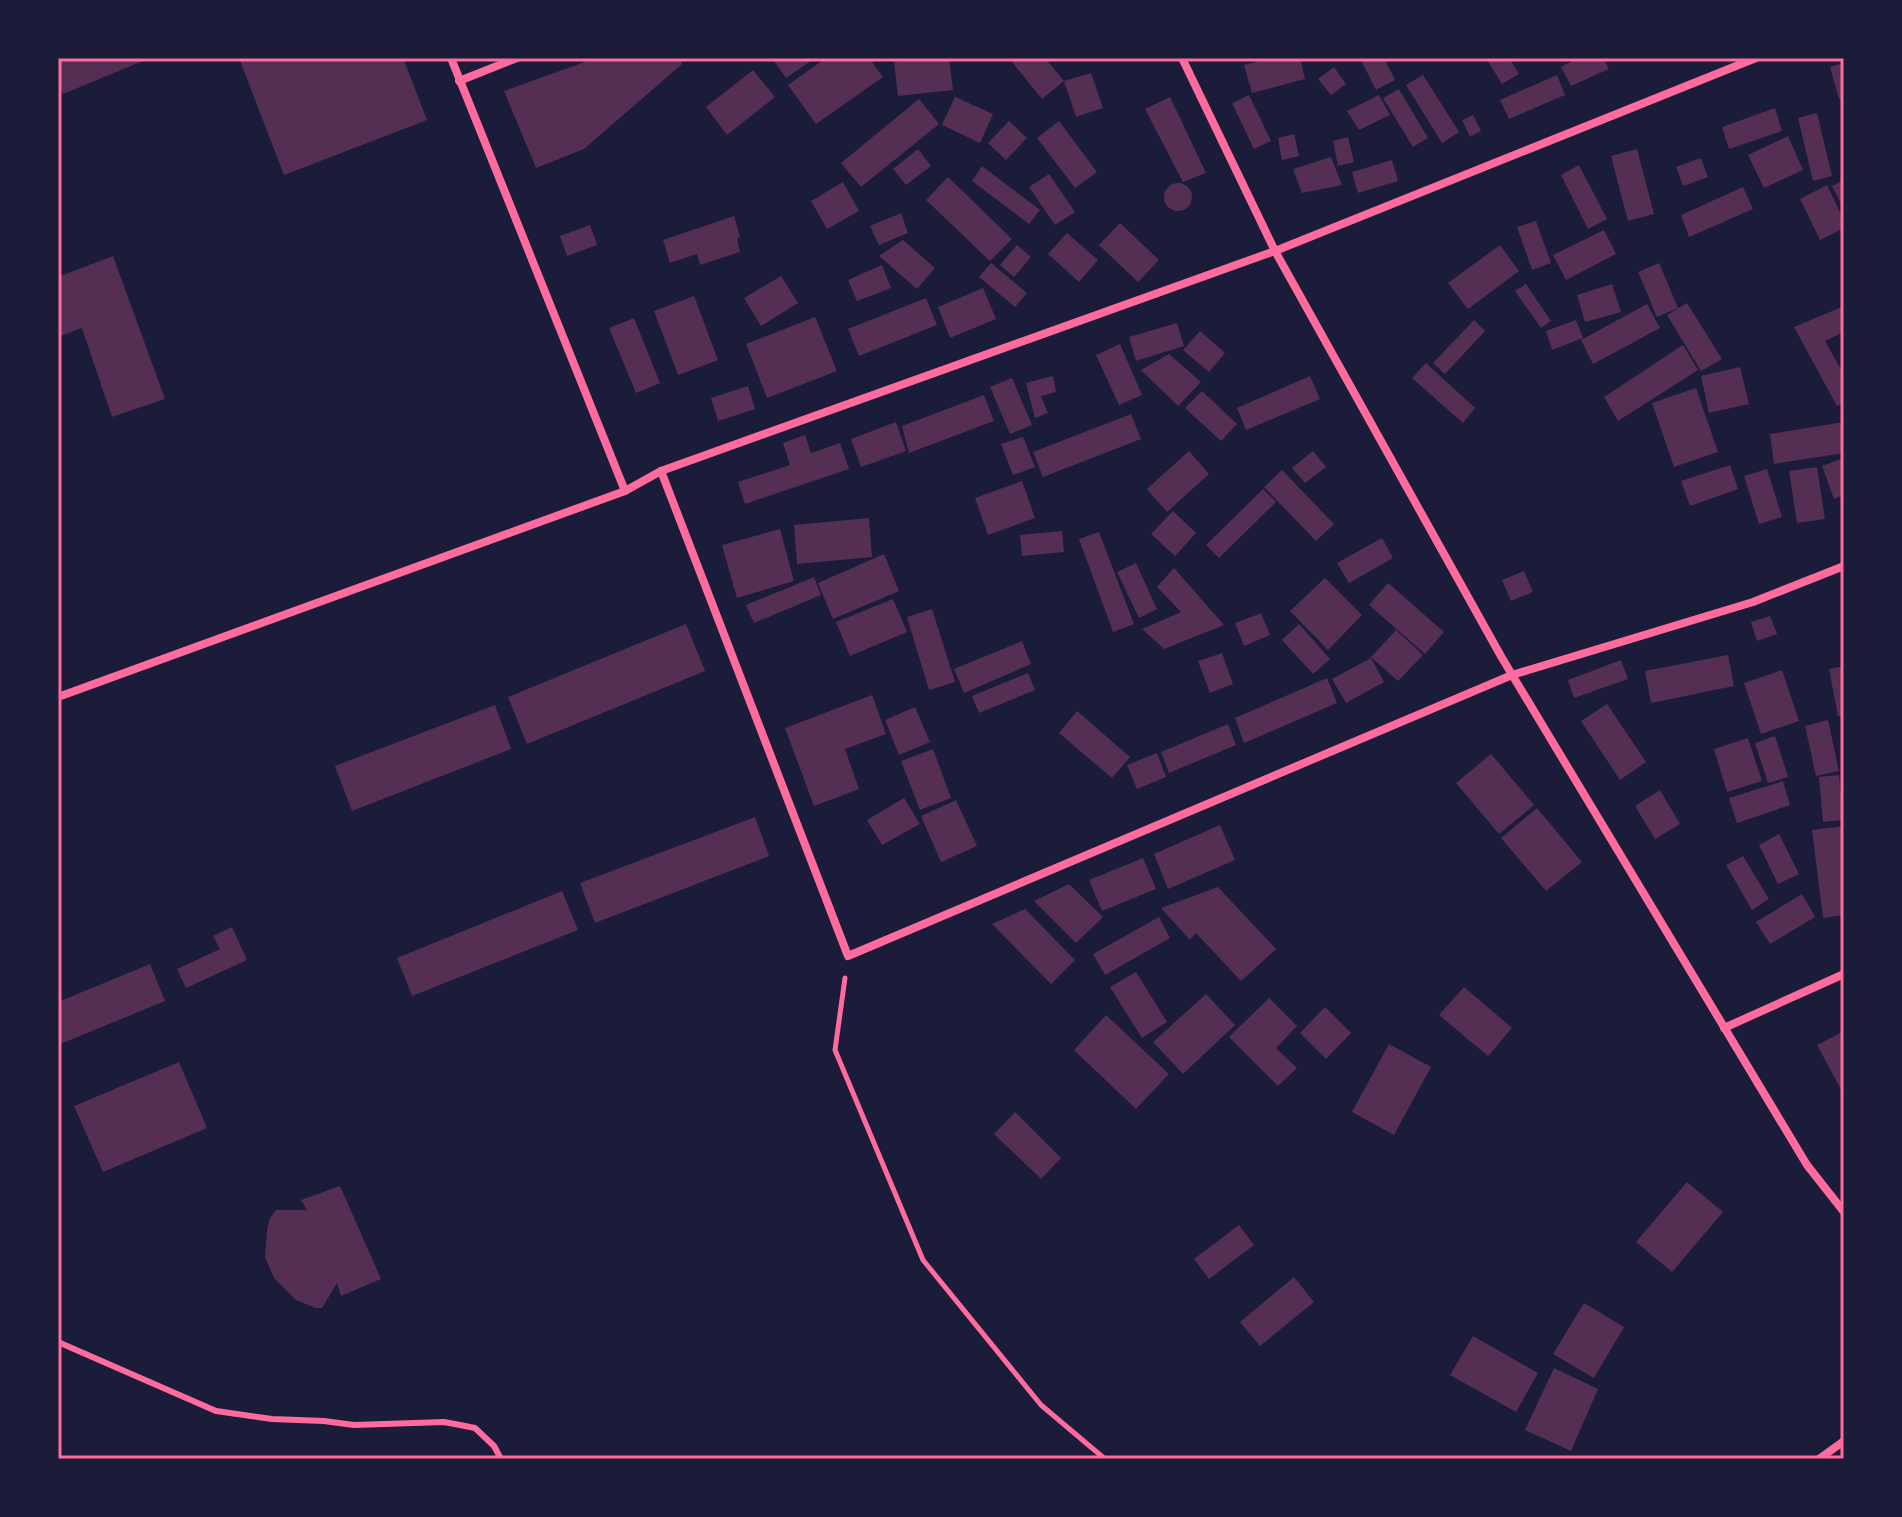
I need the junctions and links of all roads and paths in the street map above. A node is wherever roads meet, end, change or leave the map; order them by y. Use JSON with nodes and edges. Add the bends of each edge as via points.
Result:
{"nodes":[{"id":1,"x":451,"y":58,"type":"edge"},
{"id":2,"x":517,"y":58,"type":"edge"},
{"id":3,"x":1182,"y":58,"type":"edge"},
{"id":4,"x":1756,"y":58,"type":"edge"},
{"id":5,"x":459,"y":81,"type":"junction"},
{"id":6,"x":1275,"y":251,"type":"junction"},
{"id":7,"x":661,"y":471,"type":"junction"},
{"id":8,"x":625,"y":491,"type":"junction"},
{"id":9,"x":1844,"y":566,"type":"edge"},
{"id":10,"x":1512,"y":675,"type":"junction"},
{"id":11,"x":58,"y":697,"type":"edge"},
{"id":12,"x":848,"y":956,"type":"junction"},
{"id":13,"x":1844,"y":974,"type":"edge"},
{"id":14,"x":1724,"y":1028,"type":"junction"},
{"id":15,"x":1844,"y":1212,"type":"edge"},
{"id":16,"x":58,"y":1342,"type":"edge"},
{"id":17,"x":1844,"y":1441,"type":"edge"},
{"id":18,"x":501,"y":1459,"type":"edge"},
{"id":19,"x":1105,"y":1459,"type":"edge"},
{"id":20,"x":1819,"y":1459,"type":"edge"}],
"edges":[{"from":1,"to":5,"type":"street"},
{"from":2,"to":5,"type":"street"},
{"from":3,"to":6,"type":"street"},
{"from":4,"to":6,"type":"street"},
{"from":5,"to":8,"type":"street"},
{"from":6,"to":7,"type":"street"},
{"from":6,"to":10,"type":"street"},
{"from":7,"to":8,"type":"street"},
{"from":7,"to":12,"type":"street"},
{"from":8,"to":11,"type":"street"},
{"from":9,"to":10,"type":"street","via":[[1753,602]]},
{"from":10,"to":12,"type":"street"},
{"from":10,"to":14,"type":"street"},
{"from":12,"to":19,"type":"path","via":[[835,1050],[923,1260],[1041,1405]]},
{"from":13,"to":14,"type":"street"},
{"from":14,"to":15,"type":"street","via":[[1807,1165]]},
{"from":16,"to":18,"type":"lane","via":[[216,1411],[354,1425],[452,1424],[475,1428]]},
{"from":17,"to":20,"type":"street"}]}
